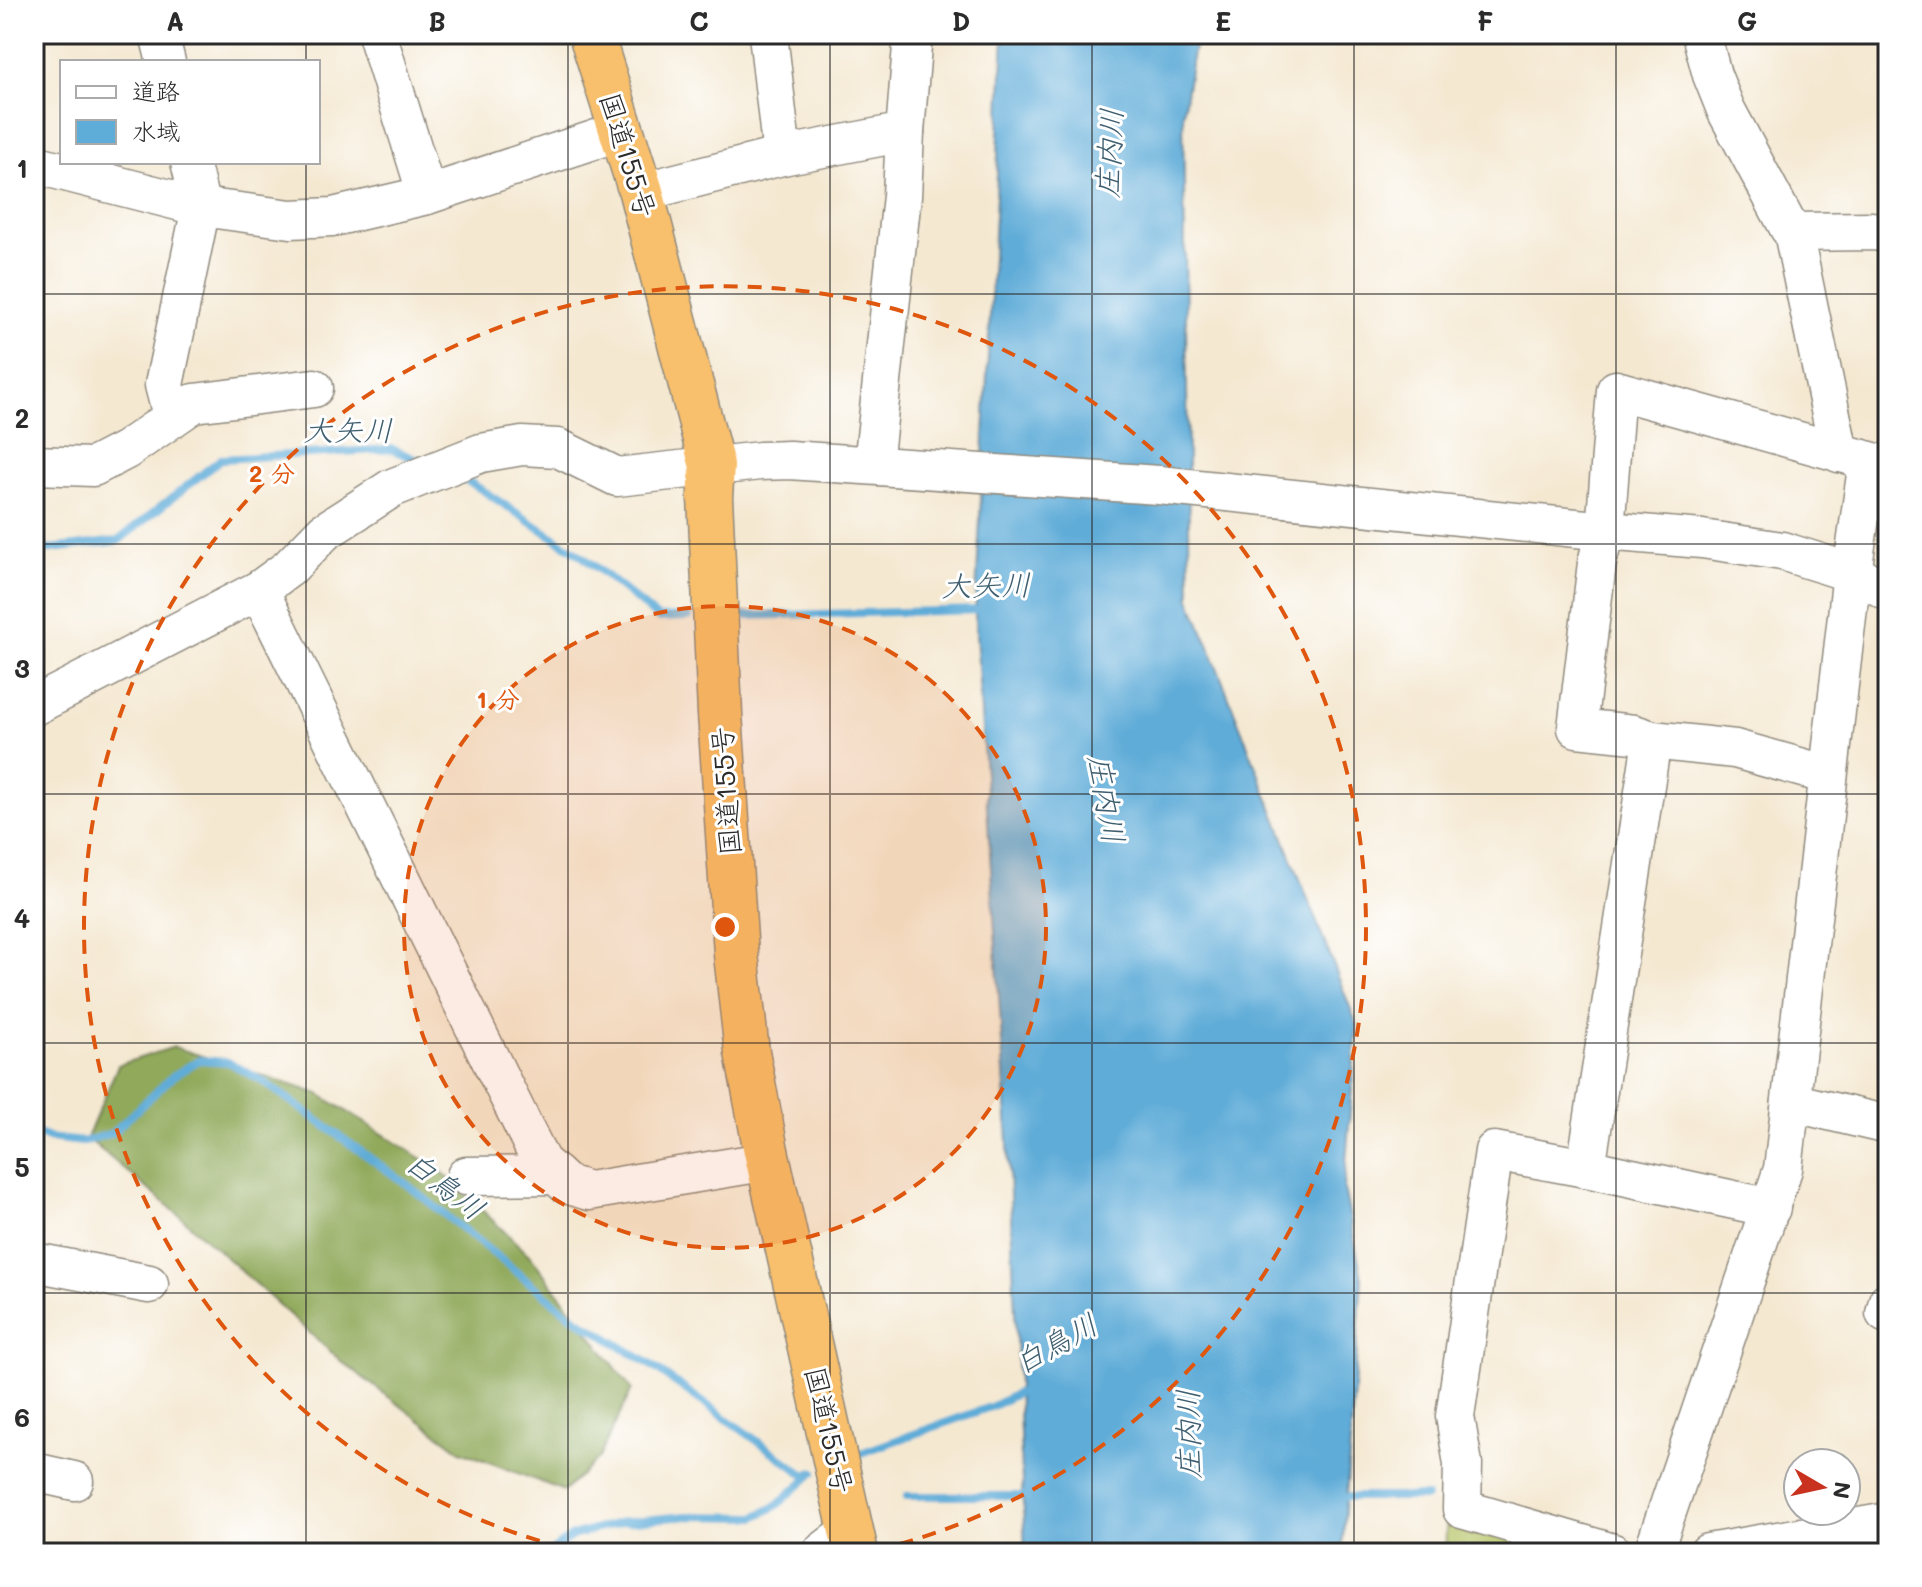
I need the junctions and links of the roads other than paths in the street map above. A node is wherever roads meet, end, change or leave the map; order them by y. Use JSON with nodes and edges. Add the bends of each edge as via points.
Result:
{"nodes":[{"id":1,"x":159,"y":34,"type":"edge"},
{"id":2,"x":377,"y":34,"type":"edge"},
{"id":3,"x":591,"y":34,"type":"edge"},
{"id":4,"x":768,"y":34,"type":"edge"},
{"id":5,"x":913,"y":34,"type":"edge"},
{"id":6,"x":1701,"y":34,"type":"edge"},
{"id":7,"x":166,"y":60,"type":"edge"},
{"id":8,"x":621,"y":131,"type":"junction"},
{"id":9,"x":905,"y":132,"type":"junction"},
{"id":10,"x":782,"y":156,"type":"junction"},
{"id":11,"x":34,"y":164,"type":"edge"},
{"id":12,"x":190,"y":164,"type":"edge"},
{"id":13,"x":641,"y":192,"type":"junction"},
{"id":14,"x":427,"y":195,"type":"junction"},
{"id":15,"x":201,"y":207,"type":"junction"},
{"id":16,"x":1793,"y":232,"type":"junction"},
{"id":17,"x":1888,"y":233,"type":"edge"},
{"id":18,"x":314,"y":388,"type":"dead end"},
{"id":19,"x":172,"y":416,"type":"junction"},
{"id":20,"x":1865,"y":460,"type":"edge"},
{"id":21,"x":34,"y":465,"type":"edge"},
{"id":22,"x":873,"y":465,"type":"junction"},
{"id":23,"x":712,"y":466,"type":"junction"},
{"id":24,"x":1605,"y":531,"type":"junction"},
{"id":25,"x":1852,"y":573,"type":"junction"},
{"id":26,"x":259,"y":590,"type":"junction"},
{"id":27,"x":1888,"y":591,"type":"edge"},
{"id":28,"x":34,"y":706,"type":"edge"},
{"id":29,"x":1652,"y":740,"type":"junction"},
{"id":30,"x":1828,"y":775,"type":"junction"},
{"id":31,"x":1791,"y":1102,"type":"junction"},
{"id":32,"x":1888,"y":1125,"type":"edge"},
{"id":33,"x":769,"y":1161,"type":"junction"},
{"id":34,"x":1586,"y":1168,"type":"junction"},
{"id":35,"x":556,"y":1175,"type":"junction"},
{"id":36,"x":466,"y":1176,"type":"dead end"},
{"id":37,"x":1771,"y":1208,"type":"junction"},
{"id":38,"x":34,"y":1262,"type":"edge"},
{"id":39,"x":149,"y":1284,"type":"dead end"},
{"id":40,"x":1888,"y":1301,"type":"edge"},
{"id":41,"x":1888,"y":1313,"type":"edge"},
{"id":42,"x":34,"y":1472,"type":"edge"},
{"id":43,"x":74,"y":1481,"type":"dead end"},
{"id":44,"x":1888,"y":1522,"type":"edge"},
{"id":45,"x":843,"y":1545,"type":"edge"},
{"id":46,"x":1784,"y":1547,"type":"edge"},
{"id":47,"x":1613,"y":1553,"type":"edge"},
{"id":48,"x":1653,"y":1553,"type":"edge"},
{"id":49,"x":1708,"y":1553,"type":"edge"}],
"edges":[{"from":1,"to":7,"type":"street"},
{"from":2,"to":14,"type":"street"},
{"from":3,"to":8,"type":"highway","name":"国道155号"},
{"from":4,"to":10,"type":"street"},
{"from":5,"to":9,"type":"street"},
{"from":6,"to":16,"type":"street","via":[[1726,110]]},
{"from":8,"to":13,"type":"highway","name":"国道155号"},
{"from":8,"to":14,"type":"street"},
{"from":9,"to":10,"type":"street"},
{"from":9,"to":22,"type":"street"},
{"from":10,"to":13,"type":"street"},
{"from":11,"to":15,"type":"street"},
{"from":12,"to":15,"type":"street"},
{"from":13,"to":23,"type":"highway","name":"国道155号"},
{"from":14,"to":15,"type":"street","via":[[333,217],[291,219]]},
{"from":15,"to":19,"type":"street","via":[[164,385]]},
{"from":16,"to":17,"type":"street"},
{"from":16,"to":20,"type":"street"},
{"from":18,"to":19,"type":"street","via":[[194,403]]},
{"from":19,"to":21,"type":"street","via":[[93,467]]},
{"from":20,"to":24,"type":"street","via":[[1616,390]]},
{"from":20,"to":25,"type":"street"},
{"from":22,"to":23,"type":"street","via":[[789,460]]},
{"from":22,"to":24,"type":"street","via":[[1159,485]]},
{"from":23,"to":26,"type":"street","via":[[617,477],[558,448],[522,446],[481,453],[392,488],[324,532]]},
{"from":23,"to":33,"type":"highway","name":"国道155号","via":[[720,714],[736,954],[747,1052]]},
{"from":24,"to":25,"type":"street","via":[[1782,551]]},
{"from":24,"to":29,"type":"street","via":[[1577,728]]},
{"from":25,"to":27,"type":"street"},
{"from":25,"to":30,"type":"street"},
{"from":26,"to":28,"type":"street"},
{"from":26,"to":35,"type":"street","via":[[541,1162]]},
{"from":29,"to":30,"type":"street","via":[[1735,749]]},
{"from":29,"to":34,"type":"street"},
{"from":30,"to":31,"type":"street"},
{"from":31,"to":32,"type":"street"},
{"from":31,"to":37,"type":"street","via":[[1783,1169]]},
{"from":33,"to":35,"type":"street","via":[[589,1191]]},
{"from":33,"to":45,"type":"highway","name":"国道155号"},
{"from":34,"to":37,"type":"street"},
{"from":34,"to":47,"type":"street","via":[[1494,1151],[1455,1416],[1463,1464],[1462,1509]]},
{"from":35,"to":36,"type":"street"},
{"from":37,"to":48,"type":"street"},
{"from":38,"to":39,"type":"street"},
{"from":40,"to":41,"type":"street"},
{"from":42,"to":43,"type":"street"},
{"from":44,"to":46,"type":"street"},
{"from":46,"to":49,"type":"street"}]}
